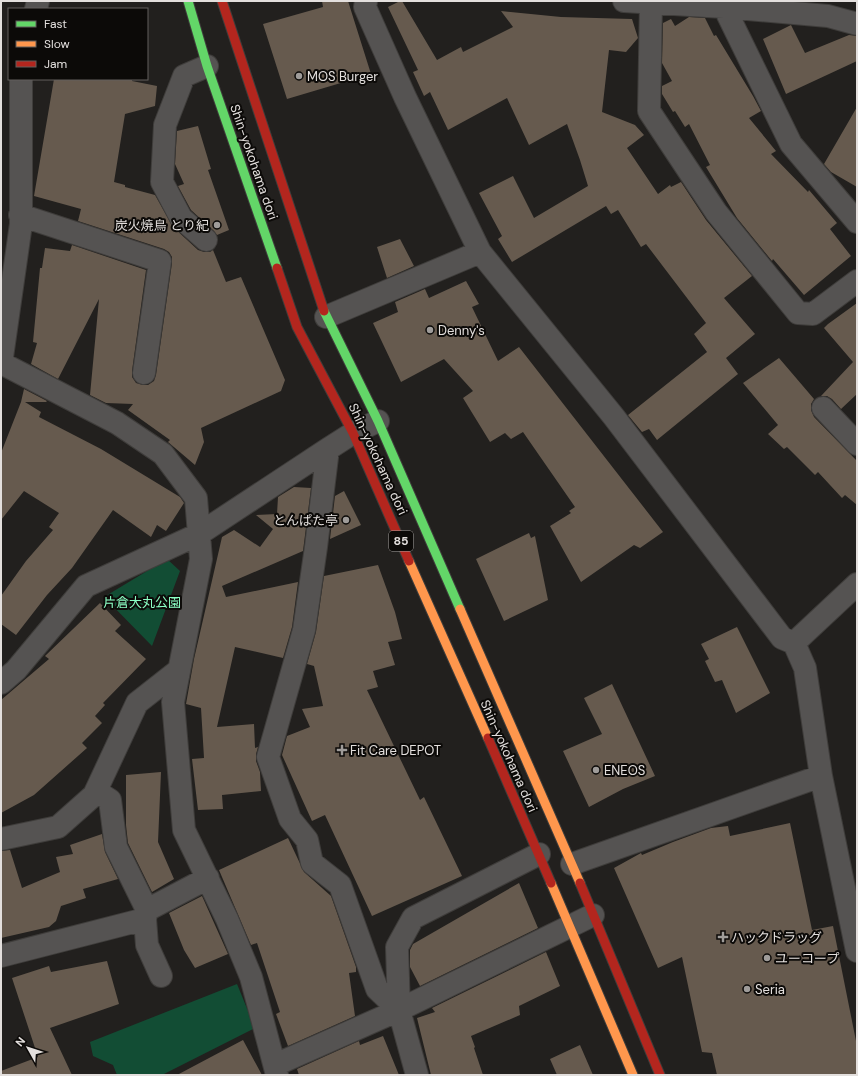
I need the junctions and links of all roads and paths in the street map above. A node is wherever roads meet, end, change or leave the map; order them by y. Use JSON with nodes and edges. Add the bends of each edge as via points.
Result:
{"nodes":[{"id":1,"x":188,"y":1,"type":"edge"},
{"id":2,"x":222,"y":1,"type":"edge"},
{"id":3,"x":366,"y":1,"type":"edge"},
{"id":4,"x":624,"y":1,"type":"edge"},
{"id":5,"x":651,"y":3,"type":"junction"},
{"id":6,"x":724,"y":7,"type":"junction"},
{"id":7,"x":857,"y":24,"type":"edge"},
{"id":8,"x":207,"y":66,"type":"junction"},
{"id":9,"x":22,"y":80,"type":"edge"},
{"id":10,"x":20,"y":215,"type":"junction"},
{"id":11,"x":857,"y":222,"type":"edge"},
{"id":12,"x":206,"y":240,"type":"dead end"},
{"id":13,"x":480,"y":252,"type":"junction"},
{"id":14,"x":857,"y":281,"type":"edge"},
{"id":15,"x":326,"y":317,"type":"junction"},
{"id":16,"x":1,"y":364,"type":"edge"},
{"id":17,"x":144,"y":373,"type":"dead end"},
{"id":18,"x":823,"y":408,"type":"dead end"},
{"id":19,"x":378,"y":421,"type":"junction"},
{"id":20,"x":353,"y":433,"type":"junction"},
{"id":21,"x":857,"y":444,"type":"edge"},
{"id":22,"x":328,"y":449,"type":"junction"},
{"id":23,"x":199,"y":534,"type":"junction"},
{"id":24,"x":857,"y":584,"type":"edge"},
{"id":25,"x":794,"y":643,"type":"junction"},
{"id":26,"x":180,"y":670,"type":"junction"},
{"id":27,"x":1,"y":683,"type":"edge"},
{"id":28,"x":821,"y":776,"type":"junction"},
{"id":29,"x":96,"y":791,"type":"junction"},
{"id":30,"x":1,"y":839,"type":"edge"},
{"id":31,"x":539,"y":854,"type":"junction"},
{"id":32,"x":572,"y":864,"type":"junction"},
{"id":33,"x":208,"y":878,"type":"junction"},
{"id":34,"x":146,"y":914,"type":"junction"},
{"id":35,"x":593,"y":915,"type":"junction"},
{"id":36,"x":570,"y":927,"type":"junction"},
{"id":37,"x":857,"y":951,"type":"edge"},
{"id":38,"x":1,"y":956,"type":"edge"},
{"id":39,"x":161,"y":976,"type":"dead end"},
{"id":40,"x":399,"y":1010,"type":"junction"},
{"id":41,"x":276,"y":1070,"type":"edge"},
{"id":42,"x":417,"y":1075,"type":"edge"},
{"id":43,"x":633,"y":1075,"type":"edge"},
{"id":44,"x":660,"y":1075,"type":"edge"}],
"edges":[{"from":1,"to":8,"type":"main road","name":"Shin-yokohama dori","number":"85"},
{"from":2,"to":15,"type":"main road","name":"Shin-yokohama dori","number":"85"},
{"from":3,"to":13,"type":"street","via":[[365,6],[402,90]]},
{"from":4,"to":5,"type":"street"},
{"from":5,"to":6,"type":"street"},
{"from":5,"to":14,"type":"street","via":[[649,111],[716,212],[798,313],[813,314]]},
{"from":6,"to":7,"type":"street","via":[[828,16]]},
{"from":6,"to":11,"type":"street","via":[[791,144]]},
{"from":8,"to":12,"type":"street","via":[[184,76],[165,125],[162,182],[181,218]]},
{"from":8,"to":20,"type":"main road","name":"Shin-yokohama dori","number":"85","via":[[297,327]]},
{"from":9,"to":10,"type":"street"},
{"from":10,"to":16,"type":"street","via":[[21,224]]},
{"from":10,"to":17,"type":"street","via":[[160,261]]},
{"from":13,"to":15,"type":"street"},
{"from":13,"to":25,"type":"street","via":[[614,418],[782,638]]},
{"from":15,"to":19,"type":"main road","name":"Shin-yokohama dori","number":"85"},
{"from":16,"to":23,"type":"street","via":[[117,423],[163,454],[196,498]]},
{"from":18,"to":21,"type":"street"},
{"from":19,"to":20,"type":"street"},
{"from":19,"to":32,"type":"main road","name":"Shin-yokohama dori","number":"85"},
{"from":20,"to":22,"type":"street"},
{"from":20,"to":31,"type":"main road","name":"Shin-yokohama dori","number":"85"},
{"from":22,"to":23,"type":"street"},
{"from":22,"to":40,"type":"street","via":[[304,630],[268,757],[290,819],[307,840],[312,862],[340,885],[377,989]]},
{"from":23,"to":26,"type":"street","via":[[200,559]]},
{"from":23,"to":27,"type":"street","via":[[86,586],[16,670]]},
{"from":24,"to":25,"type":"street"},
{"from":25,"to":28,"type":"street","via":[[805,668]]},
{"from":26,"to":29,"type":"street","via":[[137,703]]},
{"from":26,"to":33,"type":"street","via":[[173,702],[184,830]]},
{"from":28,"to":32,"type":"street"},
{"from":28,"to":37,"type":"street"},
{"from":29,"to":30,"type":"street","via":[[58,827]]},
{"from":29,"to":34,"type":"street","via":[[110,800],[116,847]]},
{"from":31,"to":36,"type":"main road","name":"Shin-yokohama dori","number":"85"},
{"from":31,"to":40,"type":"street","via":[[413,918],[397,947]]},
{"from":32,"to":35,"type":"main road","name":"Shin-yokohama dori","number":"85"},
{"from":33,"to":34,"type":"street"},
{"from":33,"to":41,"type":"street","via":[[251,977]]},
{"from":34,"to":38,"type":"street"},
{"from":34,"to":39,"type":"street","via":[[147,945]]},
{"from":35,"to":36,"type":"street"},
{"from":35,"to":44,"type":"main road","name":"Shin-yokohama dori","number":"85"},
{"from":36,"to":40,"type":"street"},
{"from":36,"to":43,"type":"main road","name":"Shin-yokohama dori","number":"85"},
{"from":40,"to":41,"type":"street"},
{"from":40,"to":42,"type":"street"}]}
